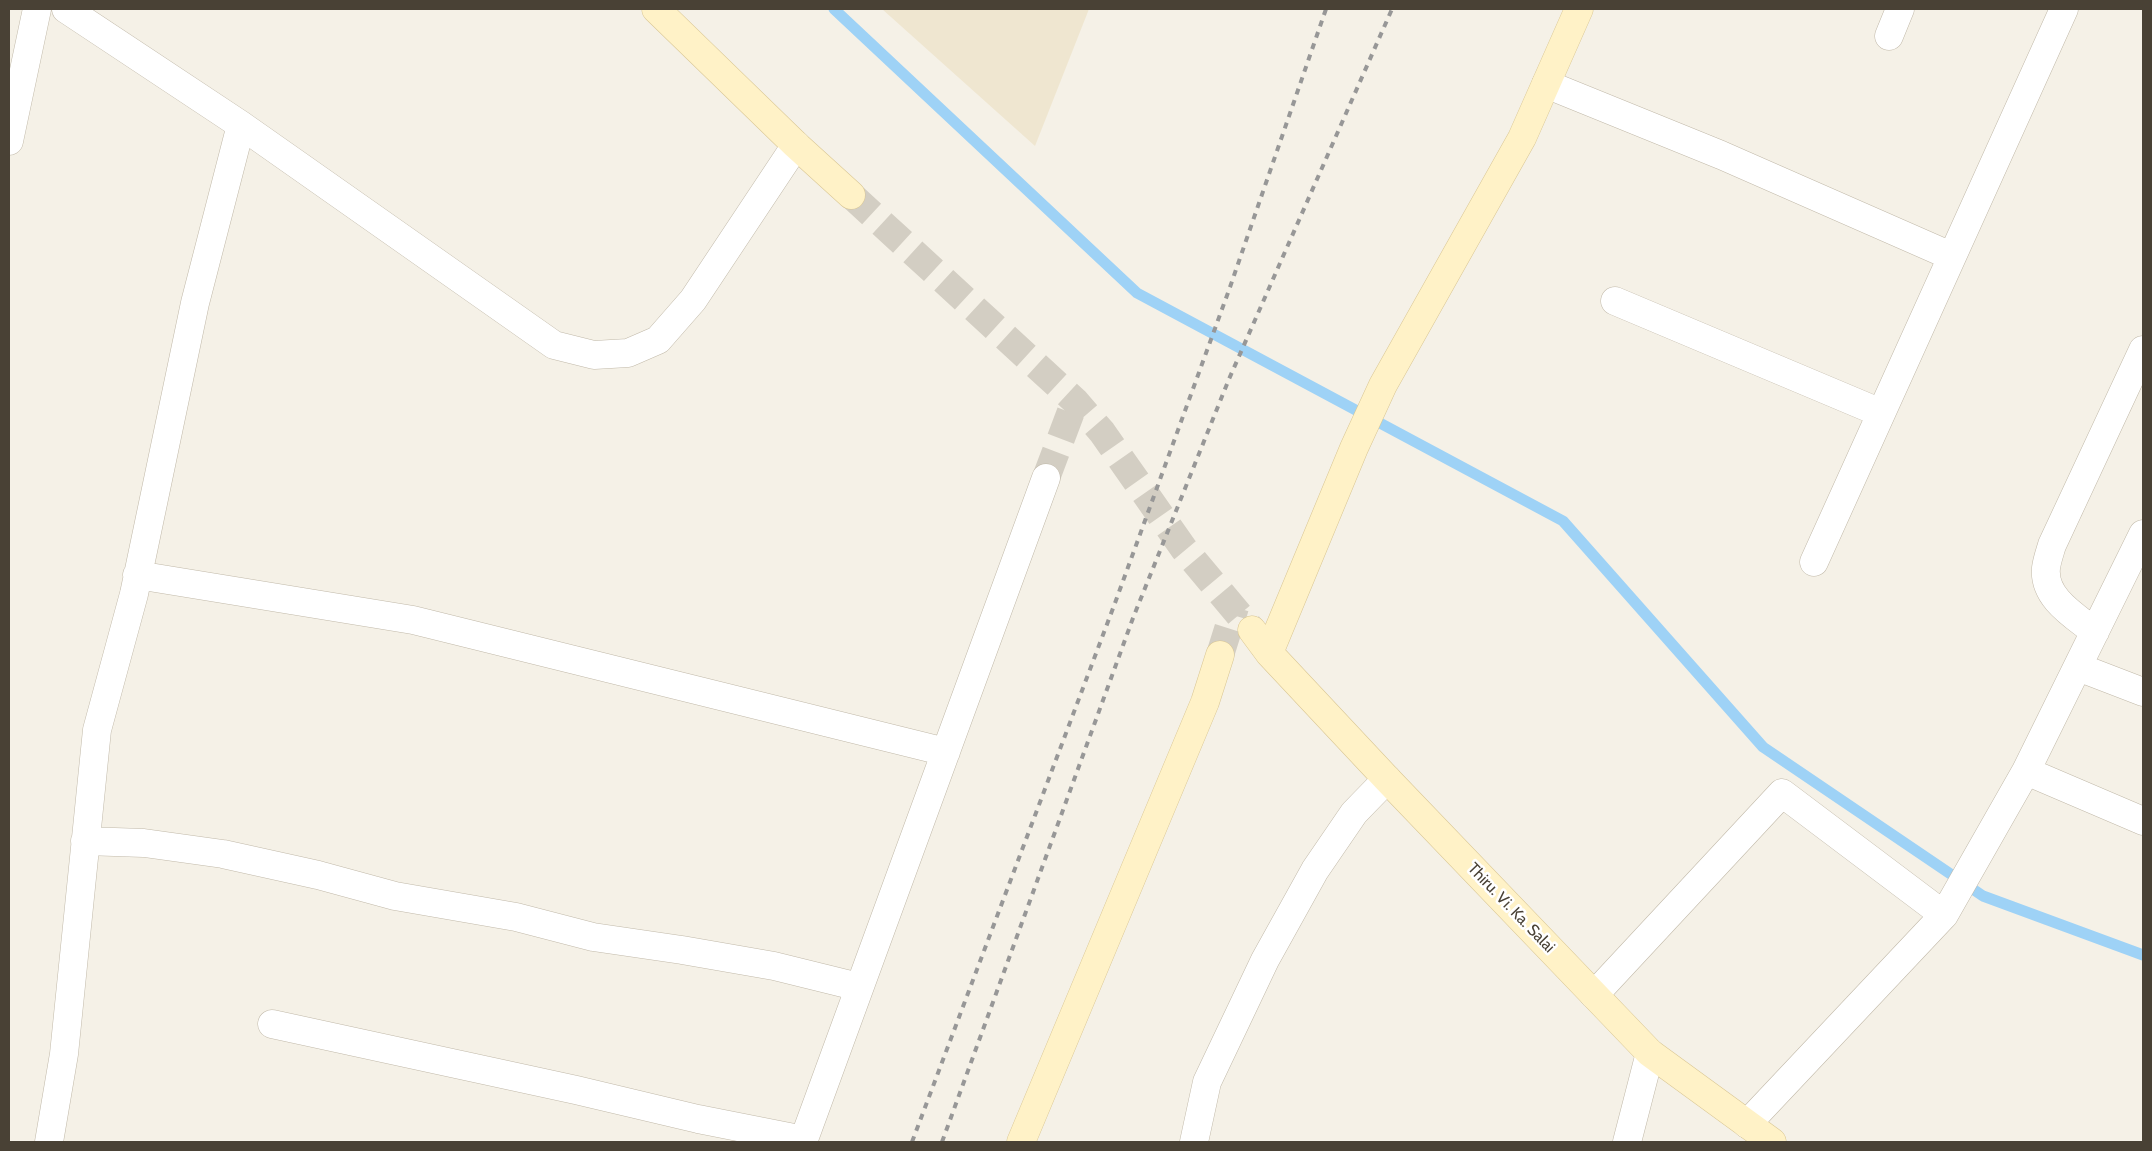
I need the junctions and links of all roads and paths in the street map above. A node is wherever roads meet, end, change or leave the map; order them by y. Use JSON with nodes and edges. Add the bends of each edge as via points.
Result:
{"nodes":[{"id":1,"x":37,"y":9,"type":"edge"},
{"id":2,"x":66,"y":9,"type":"edge"},
{"id":3,"x":656,"y":9,"type":"edge"},
{"id":4,"x":1579,"y":9,"type":"edge"},
{"id":5,"x":1900,"y":9,"type":"edge"},
{"id":6,"x":2064,"y":9,"type":"edge"},
{"id":7,"x":1889,"y":36,"type":"dead end"},
{"id":8,"x":1546,"y":84,"type":"junction"},
{"id":9,"x":242,"y":125,"type":"junction"},
{"id":10,"x":9,"y":140,"type":"edge"},
{"id":11,"x":796,"y":145,"type":"junction"},
{"id":12,"x":851,"y":195,"type":"tunnel mouth"},
{"id":13,"x":1952,"y":256,"type":"junction"},
{"id":14,"x":1614,"y":301,"type":"dead end"},
{"id":15,"x":2143,"y":350,"type":"edge"},
{"id":16,"x":1881,"y":413,"type":"junction"},
{"id":17,"x":1046,"y":478,"type":"tunnel mouth"},
{"id":18,"x":2143,"y":534,"type":"edge"},
{"id":19,"x":1814,"y":562,"type":"dead end"},
{"id":20,"x":137,"y":575,"type":"junction"},
{"id":21,"x":1252,"y":630,"type":"tunnel mouth"},
{"id":22,"x":2096,"y":632,"type":"junction"},
{"id":23,"x":1269,"y":653,"type":"junction"},
{"id":24,"x":1220,"y":654,"type":"tunnel mouth"},
{"id":25,"x":2078,"y":667,"type":"junction"},
{"id":26,"x":2143,"y":692,"type":"edge"},
{"id":27,"x":946,"y":752,"type":"junction"},
{"id":28,"x":2026,"y":771,"type":"junction"},
{"id":29,"x":1387,"y":779,"type":"junction"},
{"id":30,"x":2143,"y":821,"type":"edge"},
{"id":31,"x":85,"y":841,"type":"junction"},
{"id":32,"x":1944,"y":915,"type":"junction"},
{"id":33,"x":860,"y":987,"type":"junction"},
{"id":34,"x":1594,"y":995,"type":"junction"},
{"id":35,"x":272,"y":1024,"type":"dead end"},
{"id":36,"x":1650,"y":1053,"type":"junction"},
{"id":37,"x":1747,"y":1124,"type":"junction"},
{"id":38,"x":803,"y":1141,"type":"edge"},
{"id":39,"x":49,"y":1142,"type":"edge"},
{"id":40,"x":1021,"y":1142,"type":"edge"},
{"id":41,"x":1194,"y":1142,"type":"edge"},
{"id":42,"x":1627,"y":1142,"type":"edge"},
{"id":43,"x":1772,"y":1142,"type":"edge"}],
"edges":[{"from":1,"to":10,"type":"street"},
{"from":2,"to":9,"type":"street"},
{"from":3,"to":11,"type":"street"},
{"from":4,"to":8,"type":"street"},
{"from":5,"to":7,"type":"street"},
{"from":6,"to":13,"type":"street"},
{"from":8,"to":13,"type":"street","via":[[1721,155]]},
{"from":8,"to":23,"type":"street","via":[[1522,138],[1383,385]]},
{"from":9,"to":11,"type":"street","via":[[554,345],[594,355],[628,353],[658,340],[693,300]]},
{"from":9,"to":20,"type":"street","via":[[194,303]]},
{"from":11,"to":12,"type":"street"},
{"from":13,"to":16,"type":"street"},
{"from":14,"to":16,"type":"street"},
{"from":15,"to":22,"type":"street","via":[[2052,545],[2046,568],[2048,587],[2060,605]]},
{"from":16,"to":19,"type":"street"},
{"from":17,"to":27,"type":"street"},
{"from":18,"to":22,"type":"street"},
{"from":20,"to":27,"type":"street","via":[[413,620]]},
{"from":20,"to":31,"type":"street","via":[[97,730]]},
{"from":21,"to":23,"type":"street","name":"Thiru. Vi. Ka. Salai"},
{"from":22,"to":25,"type":"street"},
{"from":23,"to":29,"type":"street","name":"Thiru. Vi. Ka. Salai"},
{"from":24,"to":40,"type":"street","via":[[1202,711]]},
{"from":25,"to":26,"type":"street"},
{"from":25,"to":28,"type":"street"},
{"from":27,"to":33,"type":"street"},
{"from":28,"to":30,"type":"street"},
{"from":28,"to":32,"type":"street"},
{"from":29,"to":34,"type":"street","name":"Thiru. Vi. Ka. Salai"},
{"from":29,"to":41,"type":"street","via":[[1354,813],[1315,870],[1265,960],[1207,1082]]},
{"from":31,"to":33,"type":"street","via":[[144,843],[223,854],[395,896],[516,917],[593,937],[774,966]]},
{"from":31,"to":39,"type":"street","via":[[64,1054]]},
{"from":32,"to":34,"type":"street","via":[[1782,793]]},
{"from":32,"to":37,"type":"street"},
{"from":33,"to":38,"type":"street"},
{"from":34,"to":36,"type":"street","name":"Thiru. Vi. Ka. Salai"},
{"from":35,"to":38,"type":"street"},
{"from":36,"to":37,"type":"street","name":"Thiru. Vi. Ka. Salai"},
{"from":36,"to":42,"type":"street"},
{"from":37,"to":43,"type":"street","name":"Thiru. Vi. Ka. Salai"}]}
